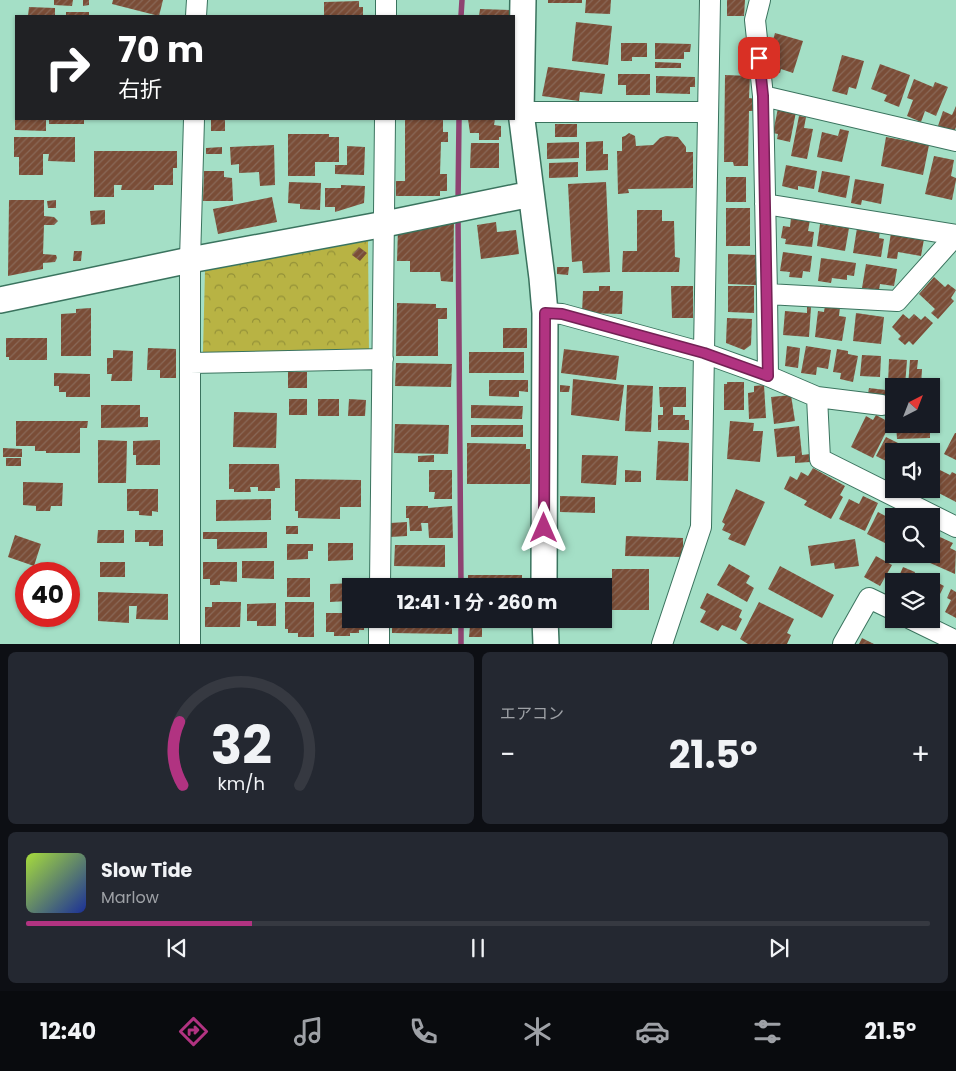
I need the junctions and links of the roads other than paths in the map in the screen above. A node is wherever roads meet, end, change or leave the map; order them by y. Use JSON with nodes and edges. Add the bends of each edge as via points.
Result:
{"nodes":[{"id":1,"x":197,"y":0,"type":"edge"},
{"id":2,"x":386,"y":0,"type":"edge"},
{"id":3,"x":523,"y":0,"type":"edge"},
{"id":4,"x":710,"y":0,"type":"edge"},
{"id":5,"x":760,"y":0,"type":"edge"},
{"id":6,"x":196,"y":15,"type":"edge"},
{"id":7,"x":386,"y":15,"type":"edge"},
{"id":8,"x":763,"y":96,"type":"junction"},
{"id":9,"x":521,"y":112,"type":"junction"},
{"id":10,"x":708,"y":112,"type":"junction"},
{"id":11,"x":194,"y":120,"type":"edge"},
{"id":12,"x":385,"y":120,"type":"edge"},
{"id":13,"x":956,"y":140,"type":"edge"},
{"id":14,"x":531,"y":194,"type":"junction"},
{"id":15,"x":766,"y":204,"type":"junction"},
{"id":16,"x":385,"y":224,"type":"junction"},
{"id":17,"x":956,"y":235,"type":"edge"},
{"id":18,"x":190,"y":260,"type":"junction"},
{"id":19,"x":767,"y":294,"type":"junction"},
{"id":20,"x":0,"y":300,"type":"edge"},
{"id":21,"x":545,"y":313,"type":"junction"},
{"id":22,"x":704,"y":353,"type":"junction"},
{"id":23,"x":383,"y":359,"type":"junction"},
{"id":24,"x":190,"y":363,"type":"junction"},
{"id":25,"x":768,"y":376,"type":"junction"},
{"id":26,"x":817,"y":397,"type":"junction"},
{"id":27,"x":882,"y":405,"type":"dead end"},
{"id":28,"x":956,"y":527,"type":"edge"},
{"id":29,"x":380,"y":578,"type":"edge"},
{"id":30,"x":544,"y":578,"type":"edge"},
{"id":31,"x":885,"y":606,"type":"edge"},
{"id":32,"x":379,"y":628,"type":"edge"},
{"id":33,"x":545,"y":628,"type":"edge"},
{"id":34,"x":929,"y":628,"type":"edge"},
{"id":35,"x":956,"y":641,"type":"edge"},
{"id":36,"x":190,"y":644,"type":"edge"},
{"id":37,"x":379,"y":644,"type":"edge"},
{"id":38,"x":546,"y":644,"type":"edge"},
{"id":39,"x":662,"y":644,"type":"edge"},
{"id":40,"x":843,"y":644,"type":"edge"}],
"edges":[{"from":1,"to":6,"type":"street"},
{"from":2,"to":7,"type":"street"},
{"from":3,"to":9,"type":"street"},
{"from":4,"to":10,"type":"street"},
{"from":5,"to":8,"type":"street","via":[[755,20]]},
{"from":8,"to":13,"type":"street"},
{"from":8,"to":15,"type":"street"},
{"from":9,"to":10,"type":"street"},
{"from":9,"to":14,"type":"street"},
{"from":10,"to":22,"type":"street"},
{"from":11,"to":18,"type":"street"},
{"from":12,"to":16,"type":"street"},
{"from":14,"to":16,"type":"street"},
{"from":14,"to":21,"type":"street"},
{"from":15,"to":17,"type":"street"},
{"from":15,"to":19,"type":"street"},
{"from":16,"to":18,"type":"street"},
{"from":16,"to":23,"type":"street"},
{"from":17,"to":19,"type":"street","via":[[897,301]]},
{"from":18,"to":20,"type":"street"},
{"from":18,"to":24,"type":"street"},
{"from":19,"to":25,"type":"street"},
{"from":21,"to":22,"type":"street","via":[[562,314]]},
{"from":21,"to":30,"type":"street"},
{"from":22,"to":25,"type":"street"},
{"from":22,"to":39,"type":"street","via":[[701,528]]},
{"from":23,"to":24,"type":"street"},
{"from":23,"to":29,"type":"street"},
{"from":24,"to":36,"type":"street"},
{"from":25,"to":26,"type":"street"},
{"from":26,"to":27,"type":"street"},
{"from":26,"to":28,"type":"street","via":[[820,459]]},
{"from":31,"to":40,"type":"street","via":[[869,598]]},
{"from":32,"to":37,"type":"street"},
{"from":33,"to":38,"type":"street"},
{"from":34,"to":35,"type":"street"}]}
